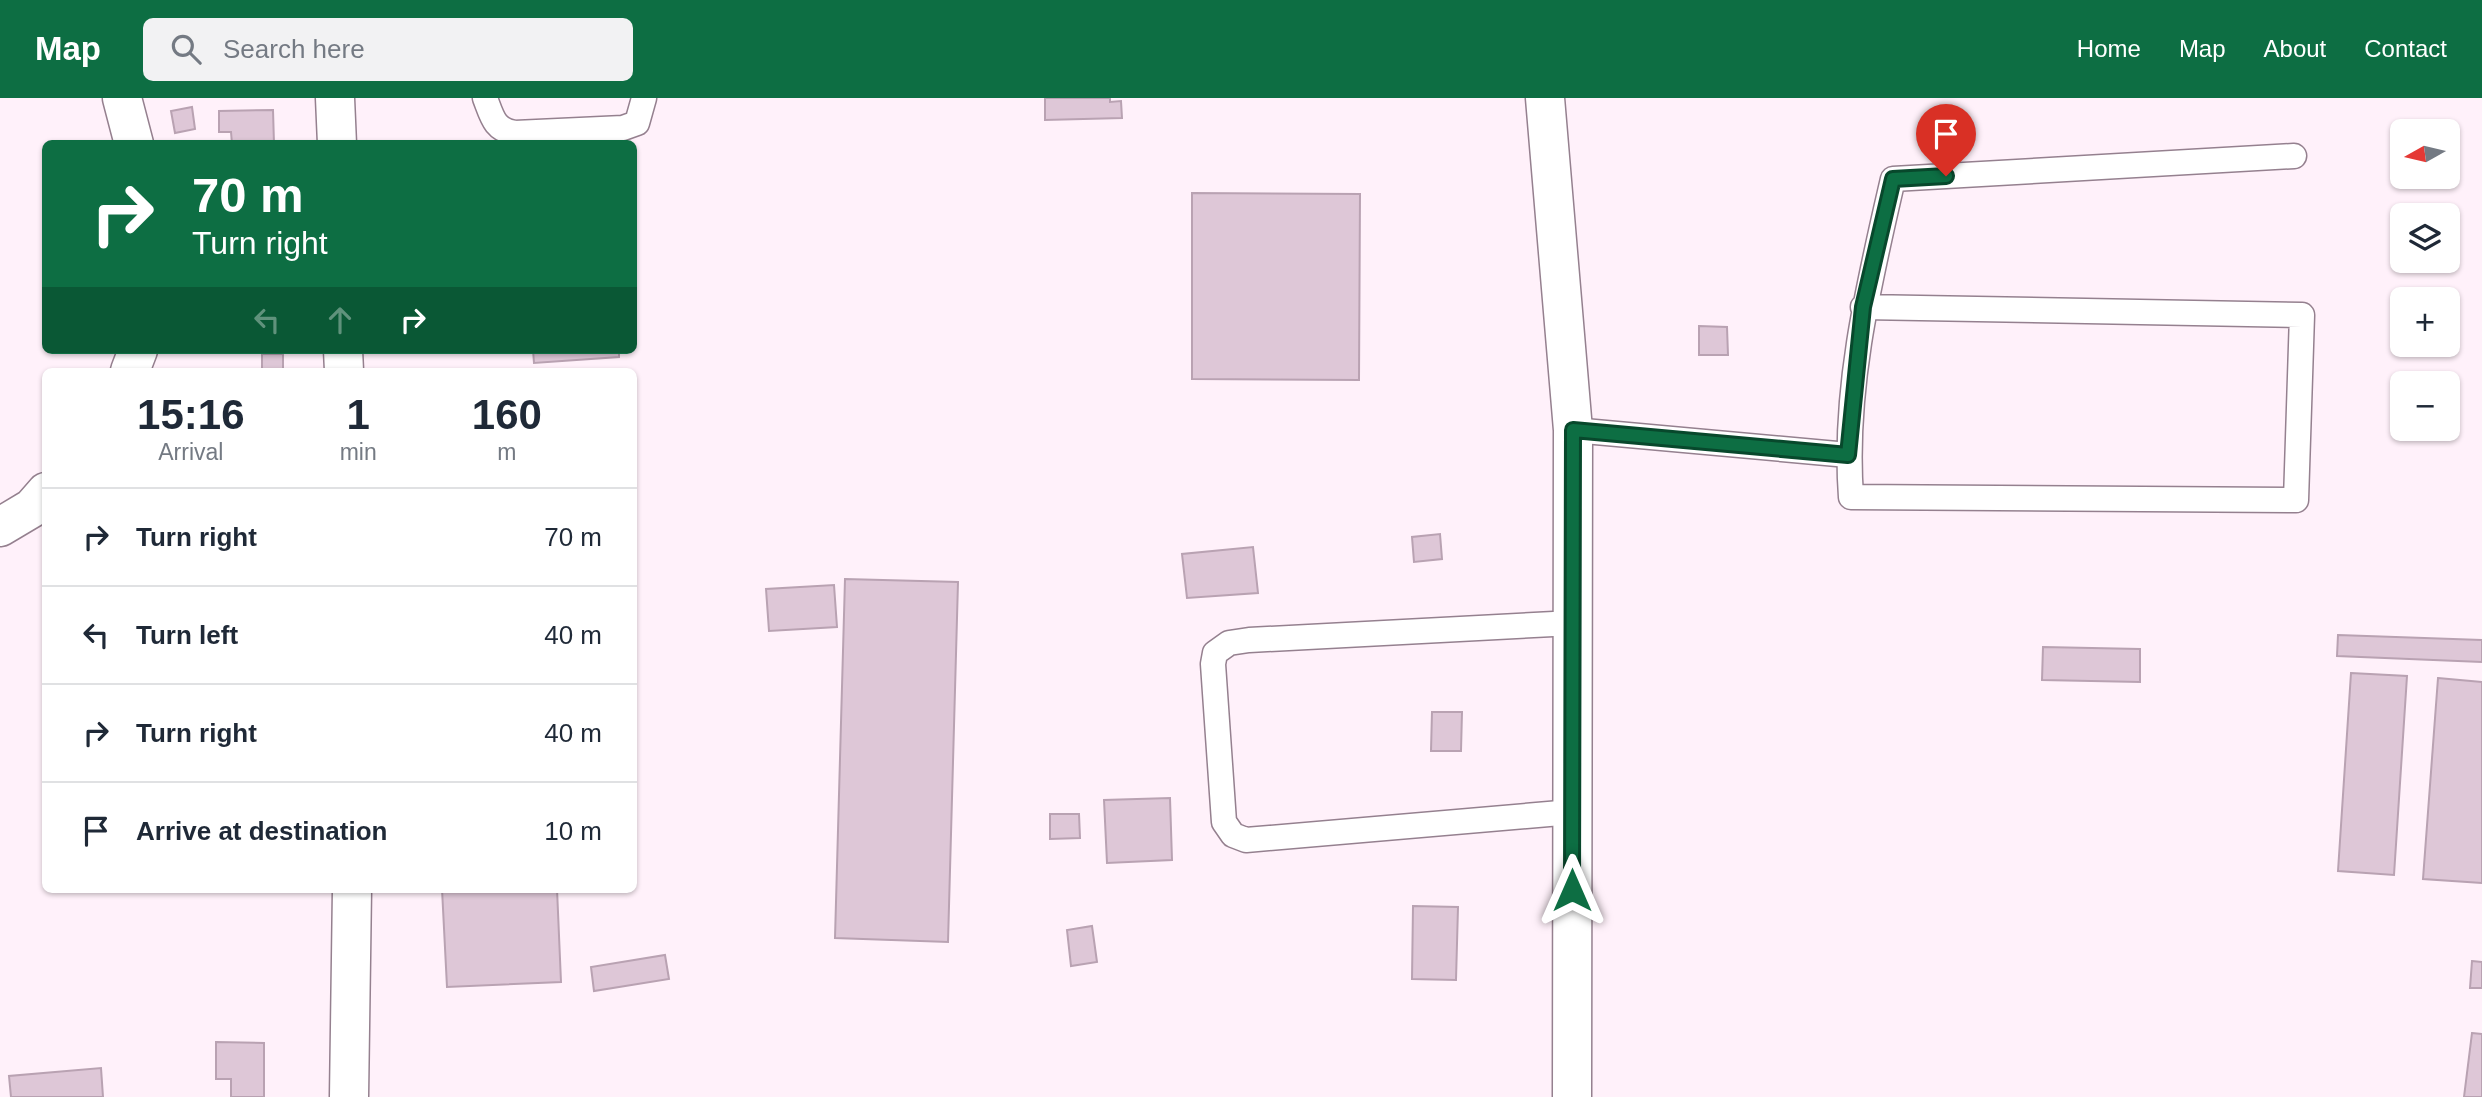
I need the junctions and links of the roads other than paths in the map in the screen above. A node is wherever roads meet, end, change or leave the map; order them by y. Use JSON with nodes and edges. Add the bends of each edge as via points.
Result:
{"nodes":[{"id":1,"x":122,"y":98,"type":"edge"},
{"id":2,"x":335,"y":98,"type":"edge"},
{"id":3,"x":485,"y":98,"type":"edge"},
{"id":4,"x":644,"y":98,"type":"edge"},
{"id":5,"x":1545,"y":98,"type":"edge"},
{"id":6,"x":133,"y":140,"type":"edge"},
{"id":7,"x":337,"y":140,"type":"edge"},
{"id":8,"x":2294,"y":156,"type":"dead end"},
{"id":9,"x":1863,"y":307,"type":"junction"},
{"id":10,"x":1573,"y":430,"type":"junction"},
{"id":11,"x":1848,"y":455,"type":"junction"},
{"id":12,"x":42,"y":497,"type":"edge"},
{"id":13,"x":0,"y":527,"type":"edge"},
{"id":14,"x":1573,"y":623,"type":"junction"},
{"id":15,"x":1572,"y":812,"type":"junction"},
{"id":16,"x":352,"y":893,"type":"edge"},
{"id":17,"x":349,"y":1097,"type":"edge"},
{"id":18,"x":1572,"y":1097,"type":"edge"}],
"edges":[{"from":1,"to":6,"type":"street"},
{"from":2,"to":7,"type":"street"},
{"from":3,"to":4,"type":"lane","via":[[494,122],[503,131],[515,133],[623,128],[637,123]]},
{"from":5,"to":10,"type":"street"},
{"from":8,"to":9,"type":"lane","via":[[1893,179]]},
{"from":9,"to":11,"type":"lane"},
{"from":9,"to":11,"type":"lane","via":[[2302,315],[2296,500],[1851,497]]},
{"from":10,"to":11,"type":"lane"},
{"from":10,"to":14,"type":"street"},
{"from":12,"to":13,"type":"street"},
{"from":14,"to":15,"type":"street"},
{"from":14,"to":15,"type":"lane","via":[[1249,640],[1229,643],[1215,653],[1213,664],[1224,822],[1239,838],[1268,841]]},
{"from":15,"to":18,"type":"street"},
{"from":16,"to":17,"type":"street"}]}
